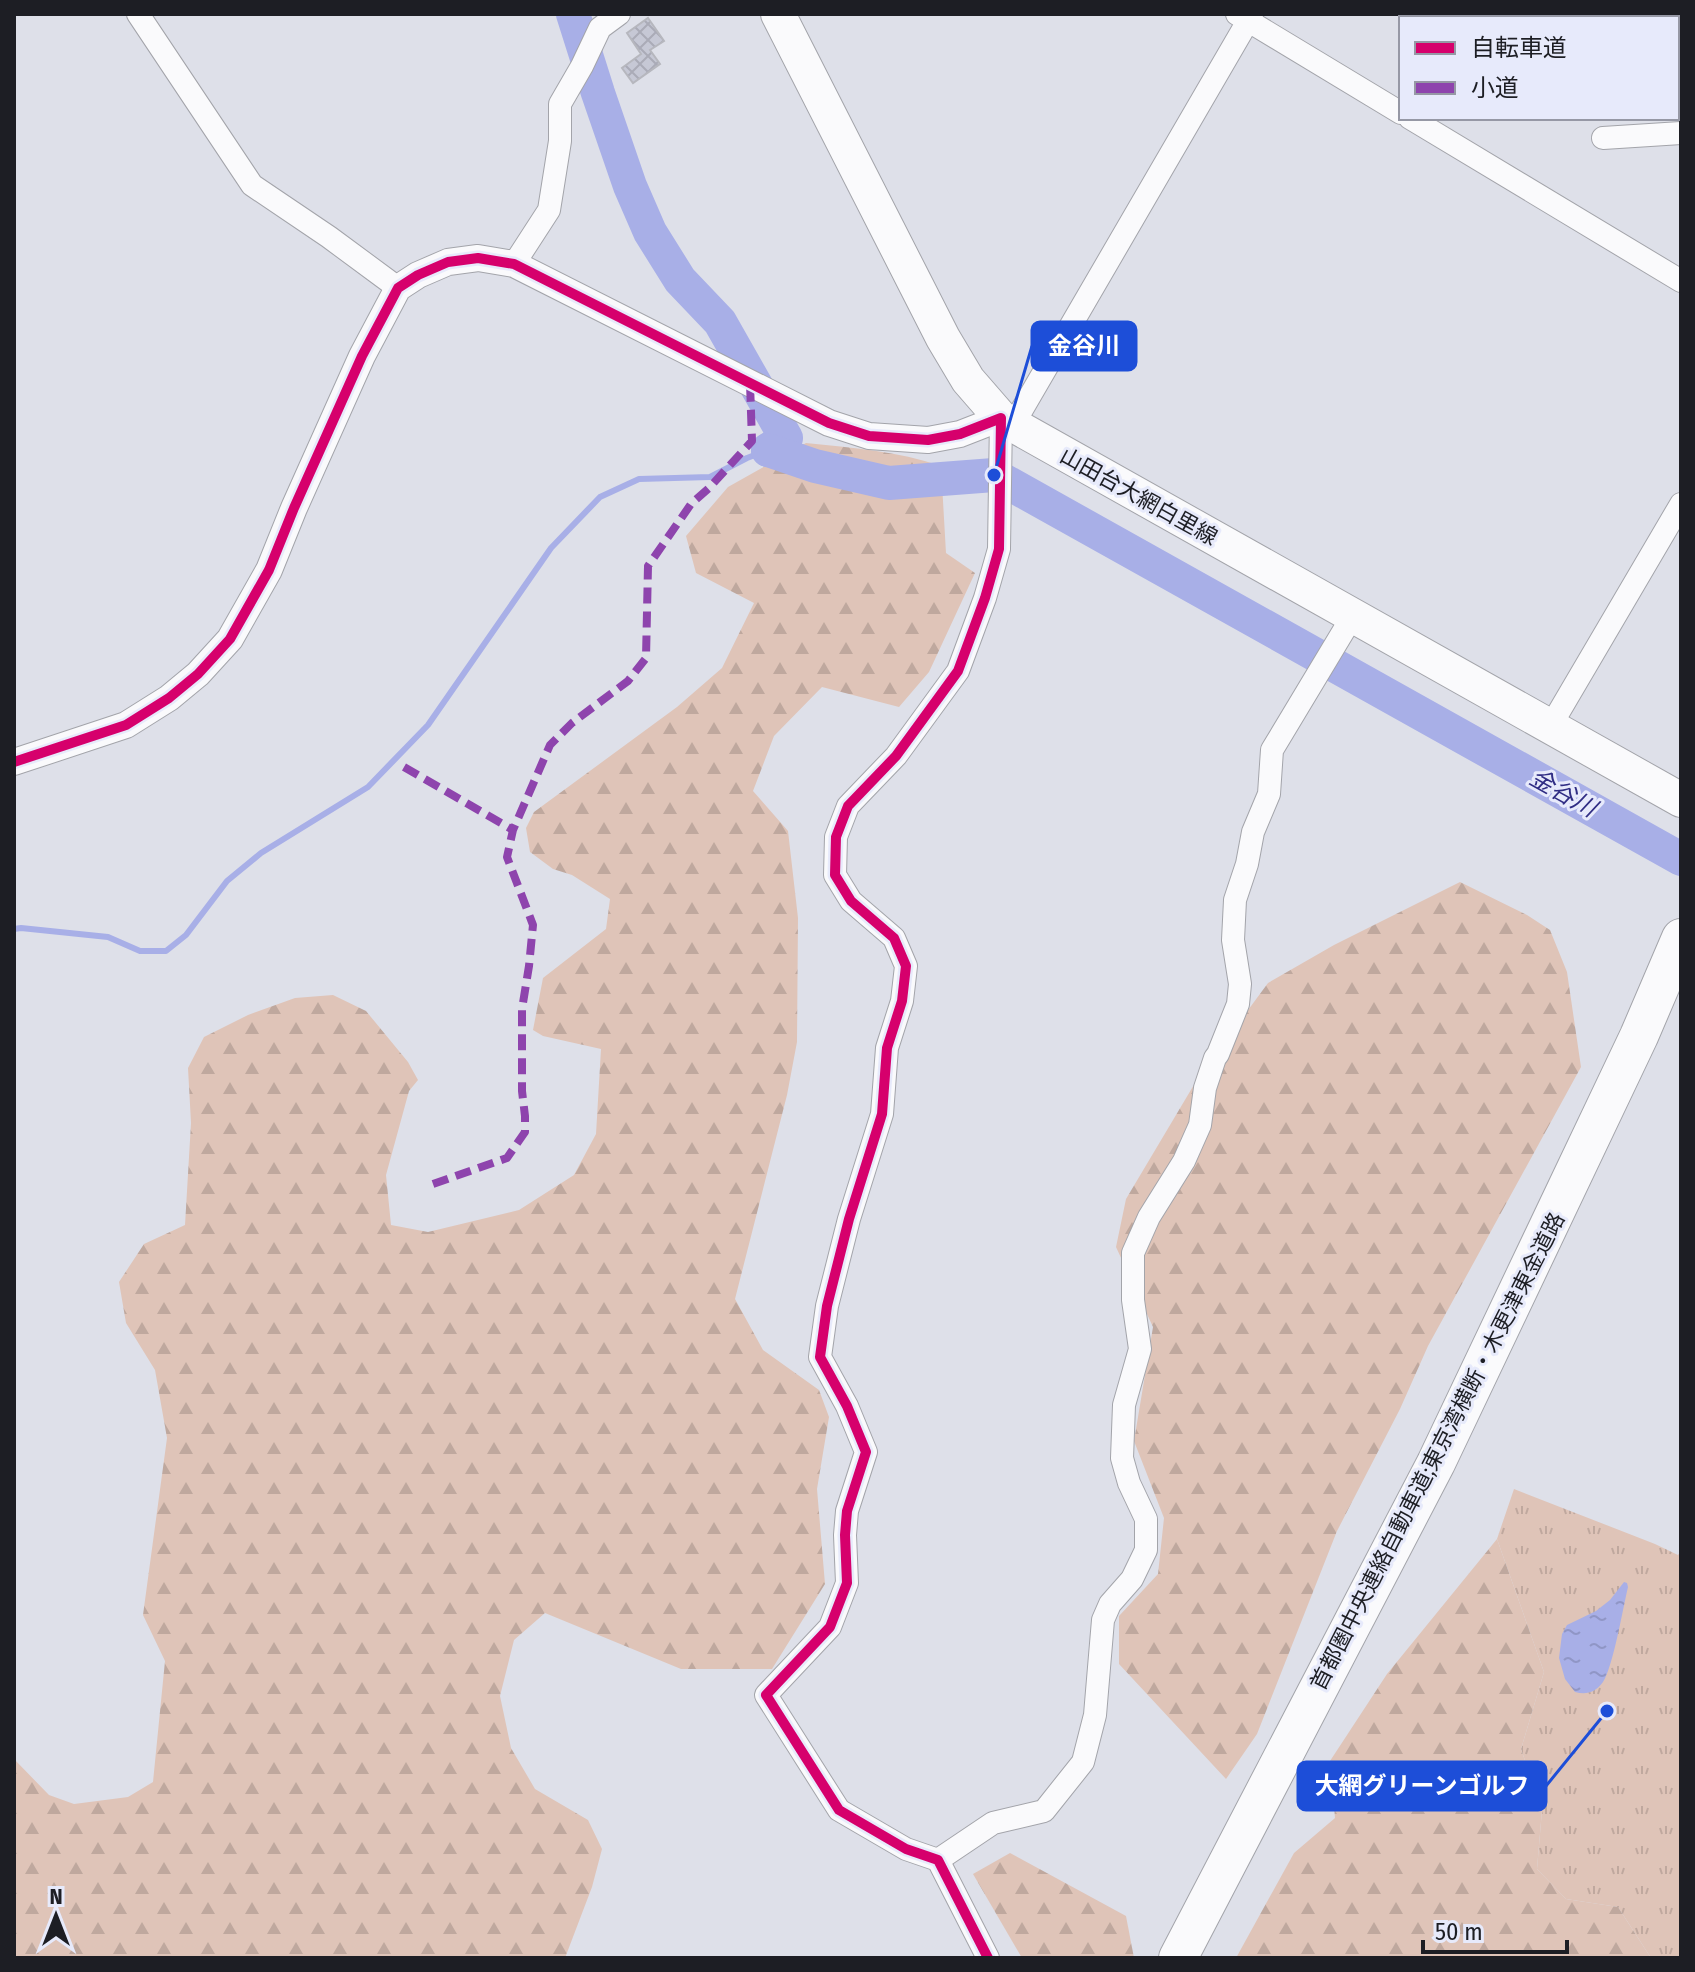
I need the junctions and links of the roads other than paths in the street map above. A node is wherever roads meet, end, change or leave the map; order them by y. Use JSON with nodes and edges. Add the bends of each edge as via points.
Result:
{"nodes":[{"id":1,"x":138,"y":14,"type":"edge"},
{"id":2,"x":619,"y":14,"type":"edge"},
{"id":3,"x":778,"y":14,"type":"edge"},
{"id":4,"x":1246,"y":16,"type":"edge"},
{"id":5,"x":1399,"y":112,"type":"edge"},
{"id":6,"x":1413,"y":120,"type":"edge"},
{"id":7,"x":1681,"y":133,"type":"edge"},
{"id":8,"x":1603,"y":138,"type":"dead end"},
{"id":9,"x":514,"y":264,"type":"junction"},
{"id":10,"x":1681,"y":281,"type":"edge"},
{"id":11,"x":398,"y":288,"type":"junction"},
{"id":12,"x":1007,"y":422,"type":"junction"},
{"id":13,"x":1681,"y":504,"type":"edge"},
{"id":14,"x":1352,"y":617,"type":"junction"},
{"id":15,"x":1550,"y":727,"type":"junction"},
{"id":16,"x":14,"y":762,"type":"edge"},
{"id":17,"x":1681,"y":800,"type":"edge"},
{"id":18,"x":1681,"y":938,"type":"edge"},
{"id":19,"x":938,"y":1860,"type":"junction"},
{"id":20,"x":988,"y":1958,"type":"edge"},
{"id":21,"x":1178,"y":1958,"type":"edge"}],
"edges":[{"from":1,"to":11,"type":"street","via":[[252,185]]},
{"from":2,"to":9,"type":"street","via":[[600,28],[560,104],[549,210]]},
{"from":3,"to":12,"type":"main road","name":"山田台大網白里線","via":[[943,338],[968,380]]},
{"from":4,"to":5,"type":"street"},
{"from":4,"to":12,"type":"street"},
{"from":6,"to":10,"type":"street"},
{"from":7,"to":8,"type":"street"},
{"from":9,"to":11,"type":"street","via":[[478,258],[448,262]]},
{"from":9,"to":12,"type":"street","via":[[829,423],[869,436],[928,440]]},
{"from":11,"to":16,"type":"street","via":[[362,356],[269,570],[230,639],[169,698],[126,725]]},
{"from":12,"to":14,"type":"main road","name":"山田台大網白里線"},
{"from":12,"to":19,"type":"street","via":[[999,549],[958,671],[896,756],[848,806],[836,837],[835,875],[851,901],[894,938],[906,966],[902,1001],[887,1048],[882,1114],[849,1219],[820,1357],[866,1452],[847,1511],[847,1583],[830,1627],[766,1695],[839,1810],[906,1849]]},
{"from":13,"to":15,"type":"street"},
{"from":14,"to":15,"type":"main road","name":"山田台大網白里線"},
{"from":14,"to":19,"type":"street","via":[[1272,750],[1269,794],[1235,900],[1238,1004],[1205,1088],[1200,1125],[1133,1253],[1140,1349],[1124,1405],[1122,1458],[1146,1519],[1146,1550],[1103,1620],[1095,1715],[1083,1762],[1044,1811],[993,1823]]},
{"from":15,"to":17,"type":"main road","name":"山田台大網白里線"},
{"from":18,"to":21,"type":"highway","name":"首都圏中央連絡自動車道;東京湾横断・木更津東金道路","via":[[1436,1463]]},
{"from":19,"to":20,"type":"street"}]}
